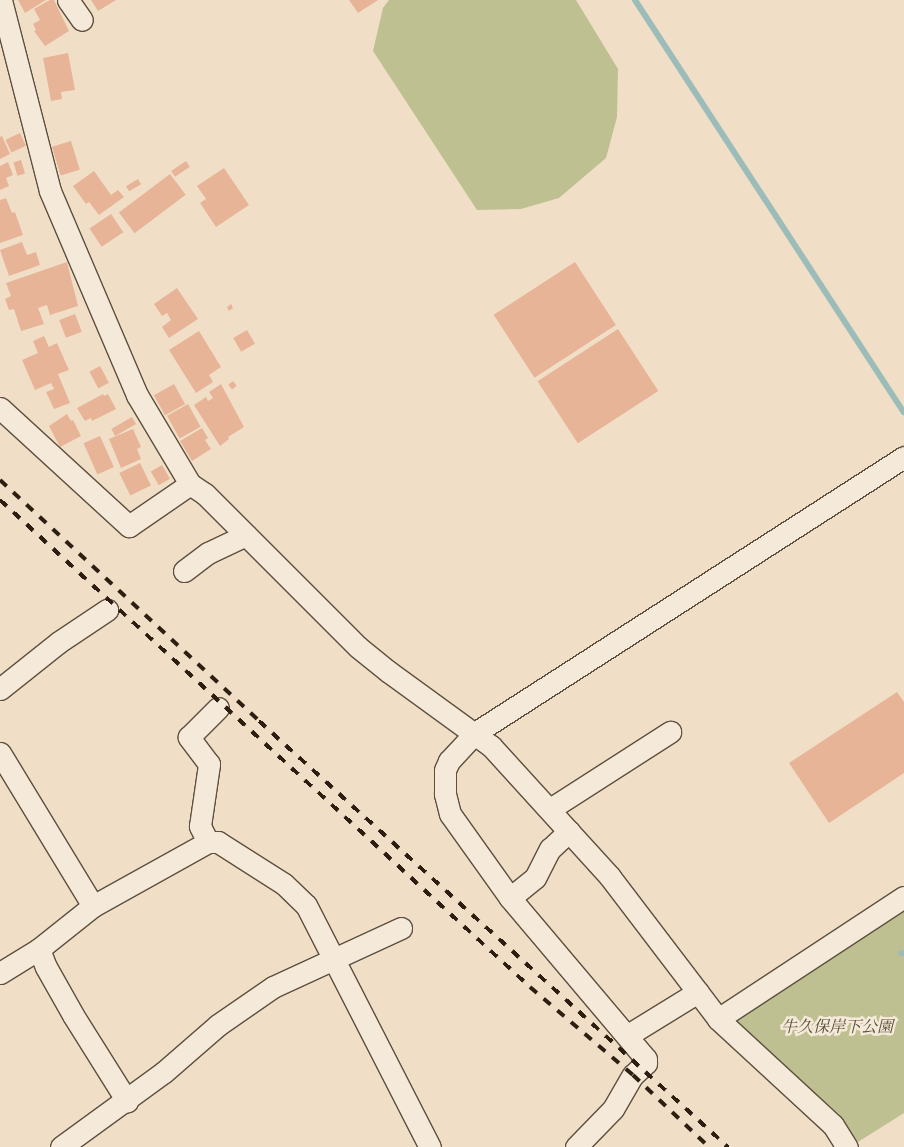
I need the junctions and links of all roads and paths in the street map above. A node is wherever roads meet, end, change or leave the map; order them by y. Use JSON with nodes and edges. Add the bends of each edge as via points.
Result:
{"nodes":[{"id":1,"x":68,"y":0,"type":"edge"},
{"id":2,"x":2,"y":6,"type":"edge"},
{"id":3,"x":82,"y":20,"type":"dead end"},
{"id":4,"x":0,"y":408,"type":"edge"},
{"id":5,"x":904,"y":457,"type":"edge"},
{"id":6,"x":190,"y":484,"type":"junction"},
{"id":7,"x":246,"y":535,"type":"junction"},
{"id":8,"x":184,"y":571,"type":"dead end"},
{"id":9,"x":107,"y":610,"type":"dead end"},
{"id":10,"x":0,"y":689,"type":"edge"},
{"id":11,"x":218,"y":708,"type":"dead end"},
{"id":12,"x":670,"y":732,"type":"dead end"},
{"id":13,"x":476,"y":733,"type":"junction"},
{"id":14,"x":0,"y":753,"type":"edge"},
{"id":15,"x":550,"y":809,"type":"junction"},
{"id":16,"x":569,"y":831,"type":"junction"},
{"id":17,"x":208,"y":842,"type":"junction"},
{"id":18,"x":904,"y":897,"type":"edge"},
{"id":19,"x":510,"y":898,"type":"junction"},
{"id":20,"x":93,"y":906,"type":"junction"},
{"id":21,"x":401,"y":928,"type":"dead end"},
{"id":22,"x":39,"y":949,"type":"junction"},
{"id":23,"x":334,"y":958,"type":"junction"},
{"id":24,"x":0,"y":973,"type":"edge"},
{"id":25,"x":698,"y":992,"type":"junction"},
{"id":26,"x":718,"y":1019,"type":"junction"},
{"id":27,"x":628,"y":1035,"type":"junction"},
{"id":28,"x":127,"y":1100,"type":"junction"},
{"id":29,"x":61,"y":1147,"type":"edge"},
{"id":30,"x":430,"y":1147,"type":"edge"},
{"id":31,"x":576,"y":1147,"type":"edge"},
{"id":32,"x":847,"y":1147,"type":"edge"}],
"edges":[{"from":1,"to":3,"type":"street"},
{"from":2,"to":6,"type":"street","via":[[50,191],[137,395]]},
{"from":4,"to":6,"type":"street","via":[[128,526]]},
{"from":5,"to":13,"type":"street"},
{"from":6,"to":7,"type":"street","via":[[205,494]]},
{"from":7,"to":8,"type":"street","via":[[208,553]]},
{"from":7,"to":13,"type":"street","via":[[358,647],[388,672]]},
{"from":9,"to":10,"type":"street","via":[[58,642]]},
{"from":11,"to":17,"type":"street","via":[[189,737],[209,764],[200,826]]},
{"from":12,"to":15,"type":"street"},
{"from":13,"to":15,"type":"street"},
{"from":13,"to":19,"type":"street","via":[[449,761],[445,770],[446,805]]},
{"from":14,"to":20,"type":"street"},
{"from":15,"to":16,"type":"street"},
{"from":16,"to":19,"type":"street","via":[[550,849],[535,878]]},
{"from":16,"to":25,"type":"street","via":[[610,877]]},
{"from":17,"to":20,"type":"street"},
{"from":17,"to":23,"type":"street","via":[[218,842],[284,884],[306,905]]},
{"from":18,"to":26,"type":"street"},
{"from":19,"to":27,"type":"street"},
{"from":20,"to":22,"type":"street"},
{"from":21,"to":23,"type":"street"},
{"from":22,"to":24,"type":"street"},
{"from":22,"to":28,"type":"street","via":[[73,1015]]},
{"from":23,"to":28,"type":"street","via":[[273,987],[218,1025]]},
{"from":23,"to":30,"type":"street"},
{"from":25,"to":26,"type":"street"},
{"from":25,"to":27,"type":"street"},
{"from":26,"to":32,"type":"street","via":[[833,1125]]},
{"from":27,"to":31,"type":"street","via":[[646,1063],[633,1075],[613,1109]]},
{"from":28,"to":29,"type":"street"}]}
